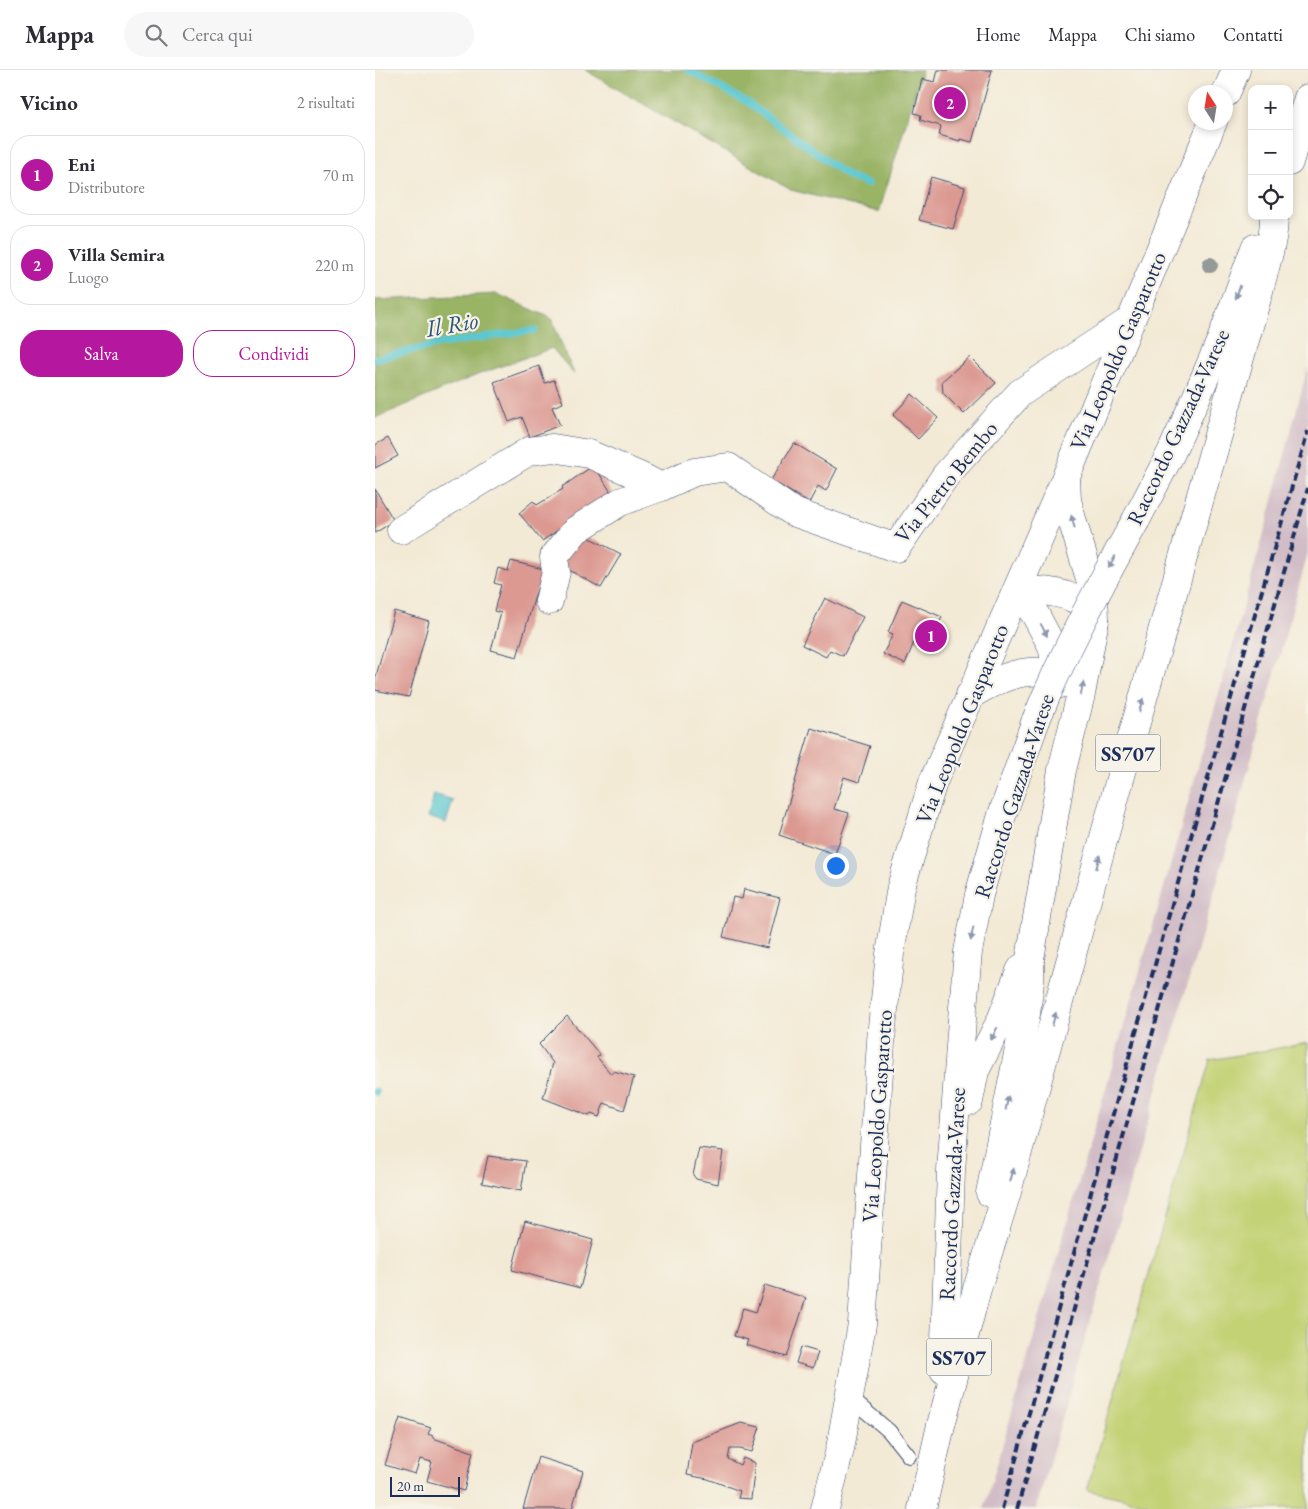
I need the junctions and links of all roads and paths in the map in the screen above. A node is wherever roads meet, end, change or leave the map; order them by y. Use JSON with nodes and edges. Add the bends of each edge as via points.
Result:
{"nodes":[{"id":1,"x":1236,"y":70,"type":"edge"},
{"id":2,"x":1229,"y":85,"type":"edge"},
{"id":3,"x":1308,"y":98,"type":"edge"},
{"id":4,"x":1210,"y":130,"type":"edge"},
{"id":5,"x":1293,"y":149,"type":"edge"},
{"id":6,"x":1269,"y":220,"type":"edge"},
{"id":7,"x":1273,"y":220,"type":"edge"},
{"id":8,"x":1131,"y":320,"type":"junction"},
{"id":9,"x":1066,"y":477,"type":"junction"},
{"id":10,"x":661,"y":487,"type":"junction"},
{"id":11,"x":401,"y":530,"type":"dead end"},
{"id":12,"x":1017,"y":590,"type":"junction"},
{"id":13,"x":549,"y":601,"type":"dead end"},
{"id":14,"x":1095,"y":620,"type":"junction"},
{"id":15,"x":1059,"y":680,"type":"junction"},
{"id":16,"x":970,"y":695,"type":"junction"},
{"id":17,"x":1062,"y":770,"type":"junction"},
{"id":18,"x":1030,"y":959,"type":"junction"},
{"id":19,"x":977,"y":1289,"type":"junction"},
{"id":20,"x":946,"y":1323,"type":"junction"},
{"id":21,"x":849,"y":1397,"type":"junction"},
{"id":22,"x":941,"y":1425,"type":"junction"},
{"id":23,"x":909,"y":1456,"type":"dead end"},
{"id":24,"x":825,"y":1509,"type":"edge"},
{"id":25,"x":922,"y":1509,"type":"edge"}],
"edges":[{"from":1,"to":2,"type":"main road"},
{"from":3,"to":5,"type":"main road"},
{"from":4,"to":8,"type":"main road","name":"Via Leopoldo Gasparotto"},
{"from":6,"to":20,"type":"main road","name":"Raccordo Gazzada-Varese","number":"SS707","one_way":true,"bridge":true,"via":[[1221,340],[1167,460],[1073,636],[1049,689],[1000,824],[979,895],[968,952],[962,1019],[951,1171]]},
{"from":19,"to":7,"type":"main road","name":"Raccordo Gazzada-Varese","number":"SS707","one_way":true,"via":[[1238,368],[1271,243]]},
{"from":8,"to":9,"type":"main road","name":"Via Leopoldo Gasparotto"},
{"from":8,"to":10,"type":"main road","name":"Via Pietro Bembo","via":[[1021,394],[946,475],[897,548],[793,512],[728,467],[694,472]]},
{"from":9,"to":12,"type":"main road","name":"Via Leopoldo Gasparotto"},
{"from":14,"to":9,"type":"main road","one_way":true,"via":[[1093,592],[1067,500]]},
{"from":10,"to":11,"type":"main road","via":[[589,454],[553,448],[529,451]]},
{"from":10,"to":13,"type":"main road","name":"Via Pietro Bembo","via":[[620,502],[576,530],[554,557],[557,572]]},
{"from":12,"to":14,"type":"main road","via":[[1053,592],[1073,598],[1085,606]]},
{"from":12,"to":15,"type":"main road","one_way":true,"via":[[1053,646]]},
{"from":12,"to":16,"type":"main road","name":"Via Leopoldo Gasparotto"},
{"from":17,"to":14,"type":"main road","one_way":true},
{"from":15,"to":16,"type":"main road","via":[[1044,673],[1027,673],[998,680]]},
{"from":15,"to":17,"type":"main road"},
{"from":16,"to":21,"type":"main road","name":"Via Leopoldo Gasparotto","via":[[933,782],[901,887],[882,1027],[861,1324]]},
{"from":17,"to":18,"type":"main road"},
{"from":19,"to":18,"type":"main road","one_way":true,"via":[[988,1200],[1026,1014]]},
{"from":18,"to":20,"type":"main road","one_way":true,"via":[[1020,971],[1001,1020],[975,1071],[970,1091]]},
{"from":19,"to":22,"type":"main road","name":"Raccordo Gazzada-Varese","number":"SS707"},
{"from":20,"to":22,"type":"main road","name":"Raccordo Gazzada-Varese","number":"SS707"},
{"from":21,"to":23,"type":"lane","via":[[889,1431]]},
{"from":21,"to":24,"type":"main road","name":"Via Leopoldo Gasparotto"},
{"from":22,"to":25,"type":"main road","name":"Raccordo Gazzada-Varese","number":"SS707"}]}
